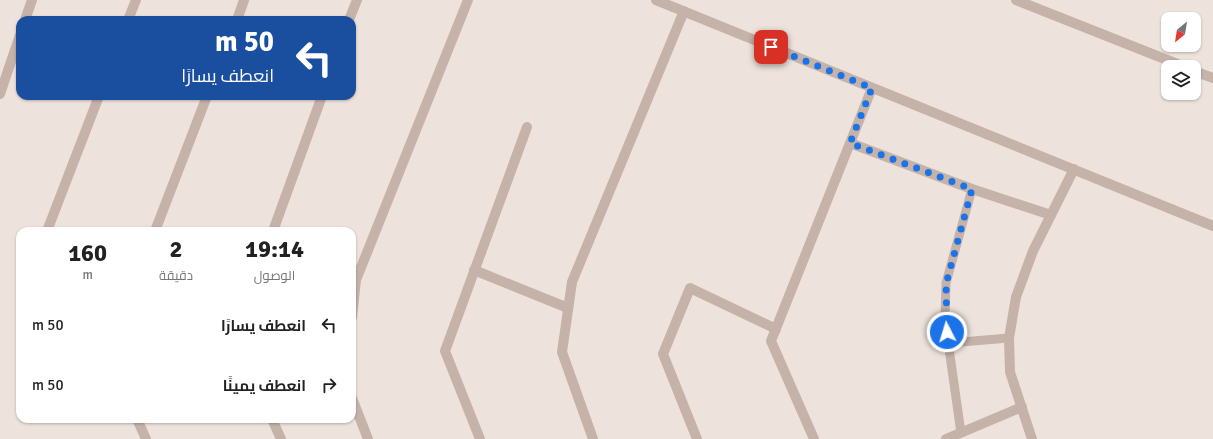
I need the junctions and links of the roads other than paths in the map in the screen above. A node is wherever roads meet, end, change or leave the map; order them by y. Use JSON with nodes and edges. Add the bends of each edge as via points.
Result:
{"nodes":[{"id":1,"x":32,"y":0,"type":"edge"},
{"id":2,"x":136,"y":0,"type":"edge"},
{"id":3,"x":244,"y":0,"type":"edge"},
{"id":4,"x":357,"y":0,"type":"edge"},
{"id":5,"x":468,"y":0,"type":"edge"},
{"id":6,"x":656,"y":0,"type":"edge"},
{"id":7,"x":1016,"y":0,"type":"edge"},
{"id":8,"x":684,"y":11,"type":"junction"},
{"id":9,"x":26,"y":16,"type":"edge"},
{"id":10,"x":130,"y":16,"type":"edge"},
{"id":11,"x":238,"y":16,"type":"edge"},
{"id":12,"x":351,"y":16,"type":"edge"},
{"id":13,"x":16,"y":47,"type":"edge"},
{"id":14,"x":1167,"y":60,"type":"edge"},
{"id":15,"x":1201,"y":73,"type":"edge"},
{"id":16,"x":1213,"y":78,"type":"edge"},
{"id":17,"x":872,"y":88,"type":"junction"},
{"id":18,"x":0,"y":94,"type":"edge"},
{"id":19,"x":97,"y":100,"type":"edge"},
{"id":20,"x":205,"y":100,"type":"edge"},
{"id":21,"x":321,"y":100,"type":"edge"},
{"id":22,"x":527,"y":127,"type":"dead end"},
{"id":23,"x":850,"y":143,"type":"junction"},
{"id":24,"x":1074,"y":170,"type":"junction"},
{"id":25,"x":972,"y":189,"type":"junction"},
{"id":26,"x":1051,"y":215,"type":"junction"},
{"id":27,"x":1213,"y":225,"type":"edge"},
{"id":28,"x":49,"y":227,"type":"edge"},
{"id":29,"x":157,"y":227,"type":"edge"},
{"id":30,"x":274,"y":227,"type":"edge"},
{"id":31,"x":474,"y":270,"type":"junction"},
{"id":32,"x":356,"y":280,"type":"edge"},
{"id":33,"x":568,"y":308,"type":"junction"},
{"id":34,"x":776,"y":329,"type":"junction"},
{"id":35,"x":1009,"y":338,"type":"junction"},
{"id":36,"x":948,"y":343,"type":"junction"},
{"id":37,"x":1022,"y":407,"type":"junction"},
{"id":38,"x":356,"y":408,"type":"edge"},
{"id":39,"x":139,"y":423,"type":"edge"},
{"id":40,"x":274,"y":423,"type":"edge"},
{"id":41,"x":960,"y":433,"type":"junction"},
{"id":42,"x":146,"y":439,"type":"edge"},
{"id":43,"x":281,"y":439,"type":"edge"},
{"id":44,"x":368,"y":439,"type":"edge"},
{"id":45,"x":480,"y":439,"type":"edge"},
{"id":46,"x":594,"y":439,"type":"edge"},
{"id":47,"x":697,"y":439,"type":"edge"},
{"id":48,"x":814,"y":439,"type":"edge"},
{"id":49,"x":946,"y":439,"type":"edge"},
{"id":50,"x":1032,"y":439,"type":"edge"}],
"edges":[{"from":1,"to":9,"type":"street"},
{"from":2,"to":10,"type":"street"},
{"from":3,"to":11,"type":"street"},
{"from":4,"to":12,"type":"street"},
{"from":5,"to":32,"type":"street"},
{"from":6,"to":8,"type":"street"},
{"from":7,"to":14,"type":"street"},
{"from":8,"to":17,"type":"street"},
{"from":8,"to":33,"type":"street","via":[[572,282]]},
{"from":13,"to":18,"type":"street"},
{"from":15,"to":16,"type":"street"},
{"from":17,"to":23,"type":"street"},
{"from":17,"to":24,"type":"street"},
{"from":19,"to":28,"type":"street"},
{"from":20,"to":29,"type":"street"},
{"from":21,"to":30,"type":"street"},
{"from":22,"to":31,"type":"street"},
{"from":23,"to":25,"type":"street"},
{"from":23,"to":34,"type":"street"},
{"from":24,"to":26,"type":"street"},
{"from":24,"to":27,"type":"street"},
{"from":25,"to":26,"type":"street"},
{"from":25,"to":36,"type":"lane","via":[[946,284],[945,320]]},
{"from":26,"to":35,"type":"street","via":[[1033,250],[1016,296]]},
{"from":31,"to":33,"type":"street"},
{"from":31,"to":45,"type":"street","via":[[445,351]]},
{"from":33,"to":46,"type":"street","via":[[562,352]]},
{"from":34,"to":47,"type":"street","via":[[690,288],[663,354]]},
{"from":34,"to":48,"type":"street","via":[[771,341]]},
{"from":35,"to":36,"type":"lane"},
{"from":35,"to":37,"type":"street","via":[[1010,372]]},
{"from":36,"to":41,"type":"lane"},
{"from":37,"to":41,"type":"street"},
{"from":37,"to":50,"type":"street"},
{"from":38,"to":44,"type":"street"},
{"from":39,"to":42,"type":"street"},
{"from":40,"to":43,"type":"street"},
{"from":41,"to":49,"type":"street"}]}
